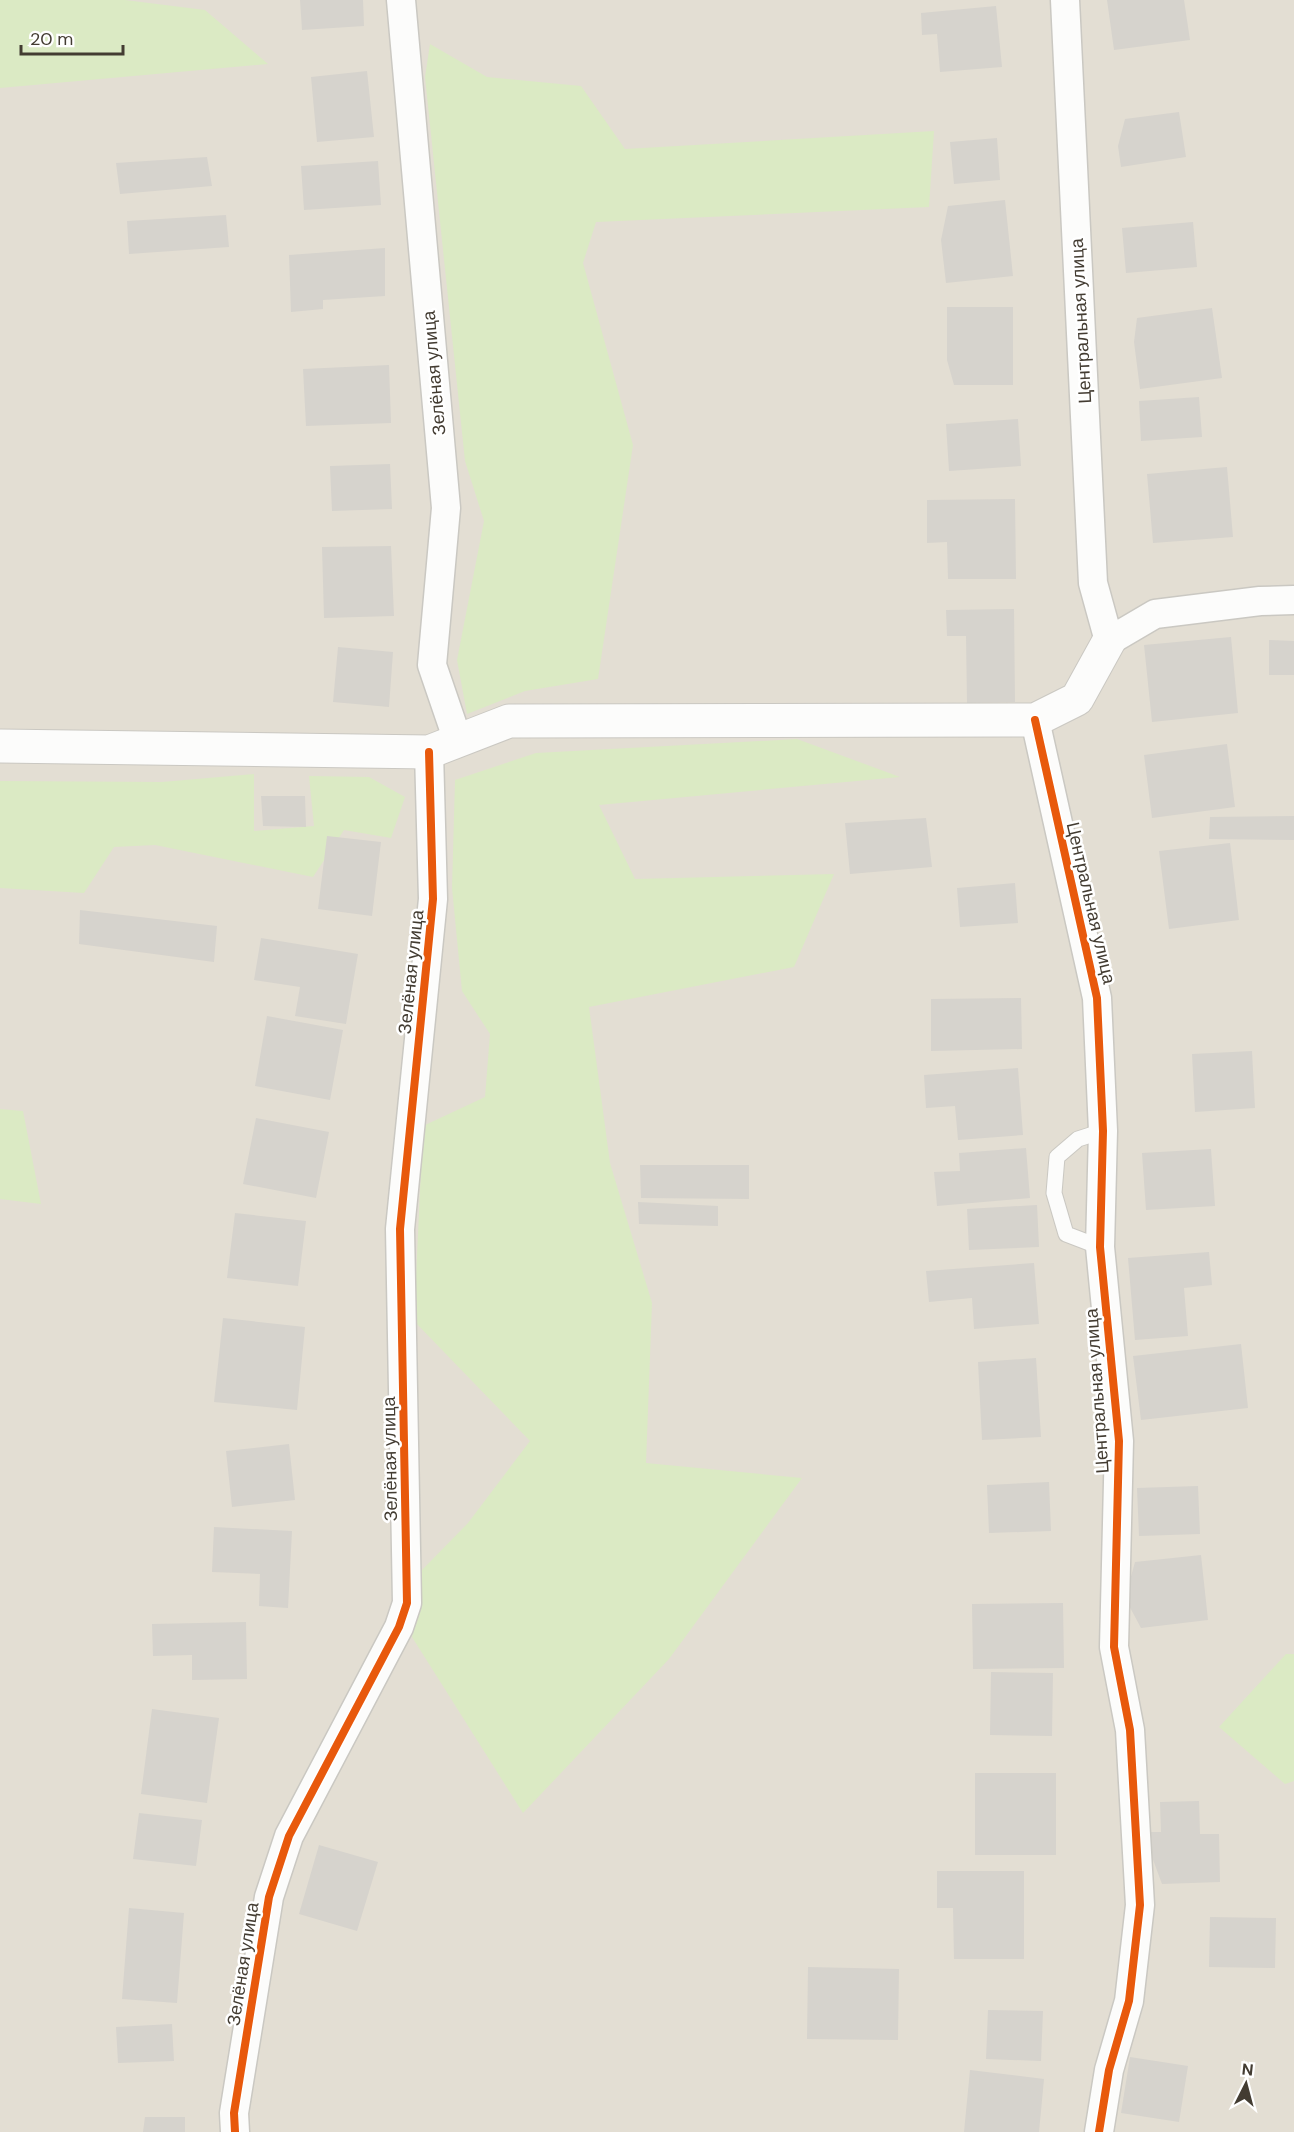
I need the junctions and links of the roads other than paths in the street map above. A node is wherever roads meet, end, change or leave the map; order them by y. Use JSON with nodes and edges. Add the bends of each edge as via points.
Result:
{"nodes":[{"id":1,"x":401,"y":0,"type":"edge"},
{"id":2,"x":1065,"y":0,"type":"edge"},
{"id":3,"x":1294,"y":600,"type":"edge"},
{"id":4,"x":1109,"y":641,"type":"junction"},
{"id":5,"x":1035,"y":720,"type":"junction"},
{"id":6,"x":0,"y":746,"type":"edge"},
{"id":7,"x":443,"y":747,"type":"junction"},
{"id":8,"x":1103,"y":1131,"type":"junction"},
{"id":9,"x":1100,"y":1247,"type":"junction"},
{"id":10,"x":235,"y":2132,"type":"edge"},
{"id":11,"x":1099,"y":2132,"type":"edge"}],
"edges":[{"from":1,"to":7,"type":"street","name":"Зелёная улица","via":[[446,508],[432,665]]},
{"from":2,"to":4,"type":"street","name":"Центральная улица","via":[[1094,583]]},
{"from":3,"to":4,"type":"street","via":[[1155,614]]},
{"from":4,"to":5,"type":"street","via":[[1077,699]]},
{"from":5,"to":7,"type":"street","via":[[509,721]]},
{"from":5,"to":8,"type":"street","name":"Центральная улица","via":[[1097,998]]},
{"from":6,"to":7,"type":"street"},
{"from":7,"to":10,"type":"street","name":"Зелёная улица","via":[[433,899],[400,1228],[407,1603],[399,1627],[289,1836],[269,1897],[234,2113]]},
{"from":8,"to":9,"type":"street","name":"Центральная улица"},
{"from":8,"to":9,"type":"lane","via":[[1078,1139],[1057,1157],[1054,1193],[1066,1234]]},
{"from":9,"to":11,"type":"street","name":"Центральная улица","via":[[1119,1441],[1114,1647],[1130,1730],[1140,1905],[1129,2001],[1109,2070]]}]}
